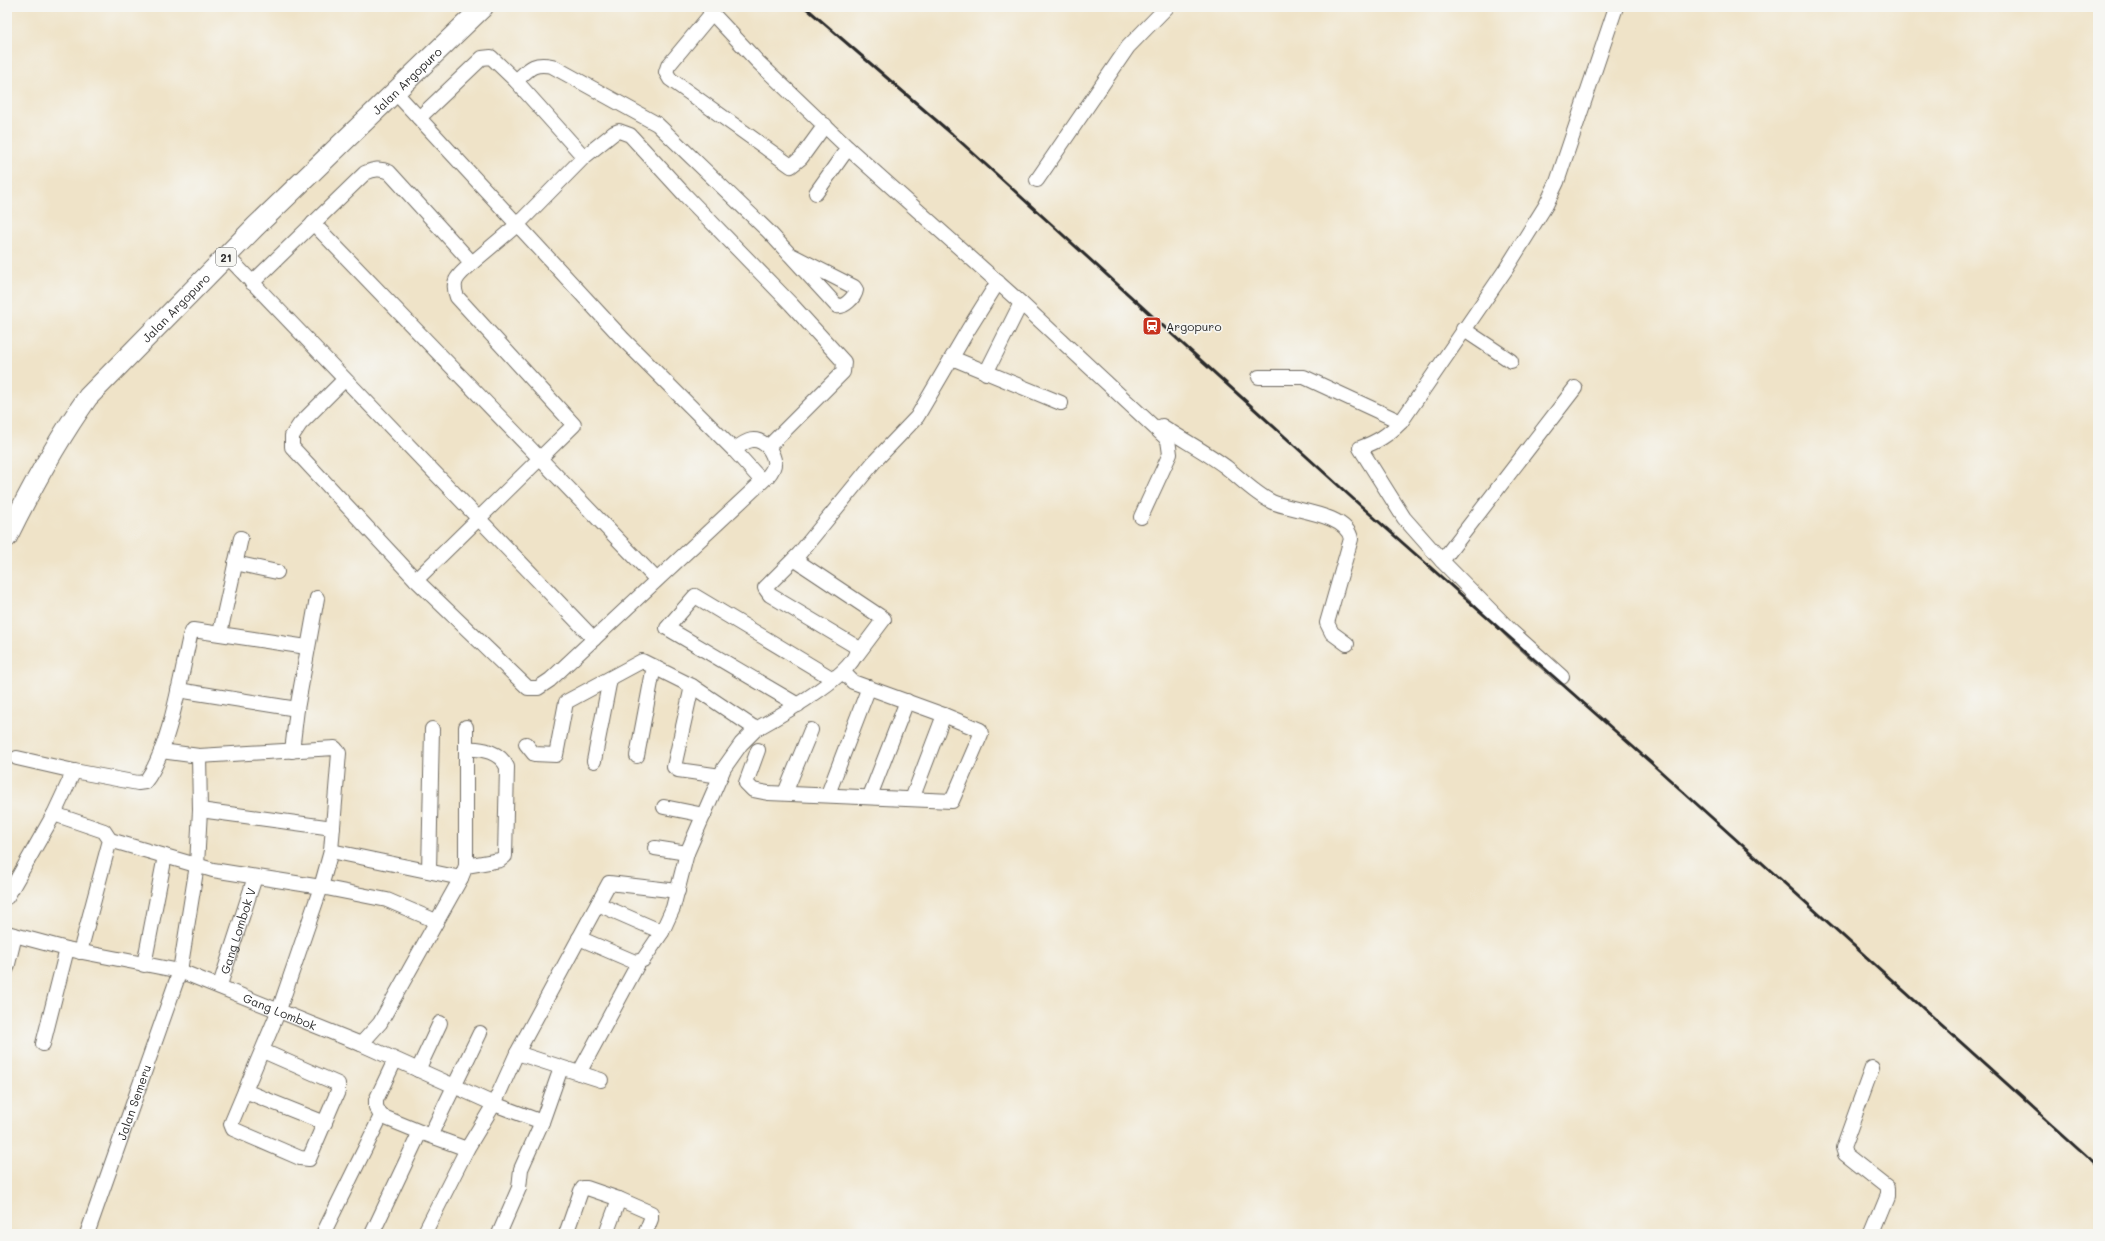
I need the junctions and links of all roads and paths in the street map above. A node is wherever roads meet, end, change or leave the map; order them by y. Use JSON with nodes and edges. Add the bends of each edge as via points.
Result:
{"nodes":[{"id":1,"x":483,"y":7,"type":"edge"},
{"id":2,"x":1167,"y":7,"type":"edge"},
{"id":3,"x":1616,"y":7,"type":"edge"},
{"id":4,"x":710,"y":10,"type":"edge"},
{"id":5,"x":516,"y":81,"type":"junction"},
{"id":6,"x":395,"y":92,"type":"junction"},
{"id":7,"x":419,"y":118,"type":"junction"},
{"id":8,"x":825,"y":125,"type":"junction"},
{"id":9,"x":848,"y":148,"type":"junction"},
{"id":10,"x":584,"y":157,"type":"junction"},
{"id":11,"x":1037,"y":180,"type":"dead end"},
{"id":12,"x":816,"y":193,"type":"dead end"},
{"id":13,"x":313,"y":223,"type":"junction"},
{"id":14,"x":518,"y":224,"type":"junction"},
{"id":15,"x":789,"y":254,"type":"dead end"},
{"id":16,"x":227,"y":256,"type":"junction"},
{"id":17,"x":472,"y":263,"type":"junction"},
{"id":18,"x":998,"y":282,"type":"junction"},
{"id":19,"x":252,"y":283,"type":"junction"},
{"id":20,"x":1020,"y":303,"type":"junction"},
{"id":21,"x":1463,"y":329,"type":"junction"},
{"id":22,"x":952,"y":358,"type":"junction"},
{"id":23,"x":1511,"y":361,"type":"dead end"},
{"id":24,"x":986,"y":373,"type":"junction"},
{"id":25,"x":1259,"y":377,"type":"dead end"},
{"id":26,"x":344,"y":380,"type":"junction"},
{"id":27,"x":1575,"y":388,"type":"dead end"},
{"id":28,"x":1061,"y":403,"type":"dead end"},
{"id":29,"x":1140,"y":412,"type":"junction"},
{"id":30,"x":1400,"y":422,"type":"junction"},
{"id":31,"x":768,"y":447,"type":"junction"},
{"id":32,"x":734,"y":450,"type":"junction"},
{"id":33,"x":540,"y":460,"type":"junction"},
{"id":34,"x":762,"y":481,"type":"junction"},
{"id":35,"x":1141,"y":517,"type":"dead end"},
{"id":36,"x":479,"y":518,"type":"junction"},
{"id":37,"x":7,"y":536,"type":"edge"},
{"id":38,"x":241,"y":538,"type":"dead end"},
{"id":39,"x":794,"y":559,"type":"junction"},
{"id":40,"x":1442,"y":561,"type":"junction"},
{"id":41,"x":235,"y":563,"type":"junction"},
{"id":42,"x":277,"y":572,"type":"dead end"},
{"id":43,"x":656,"y":579,"type":"junction"},
{"id":44,"x":416,"y":580,"type":"junction"},
{"id":45,"x":317,"y":598,"type":"dead end"},
{"id":46,"x":220,"y":633,"type":"junction"},
{"id":47,"x":594,"y":639,"type":"junction"},
{"id":48,"x":1348,"y":644,"type":"dead end"},
{"id":49,"x":307,"y":647,"type":"junction"},
{"id":50,"x":857,"y":655,"type":"junction"},
{"id":51,"x":654,"y":666,"type":"junction"},
{"id":52,"x":838,"y":675,"type":"junction"},
{"id":53,"x":1562,"y":677,"type":"dead end"},
{"id":54,"x":610,"y":679,"type":"junction"},
{"id":55,"x":692,"y":686,"type":"junction"},
{"id":56,"x":869,"y":687,"type":"junction"},
{"id":57,"x":178,"y":690,"type":"junction"},
{"id":58,"x":907,"y":701,"type":"junction"},
{"id":59,"x":798,"y":705,"type":"junction"},
{"id":60,"x":297,"y":709,"type":"junction"},
{"id":61,"x":944,"y":715,"type":"junction"},
{"id":62,"x":466,"y":727,"type":"dead end"},
{"id":63,"x":432,"y":728,"type":"dead end"},
{"id":64,"x":756,"y":729,"type":"junction"},
{"id":65,"x":811,"y":730,"type":"dead end"},
{"id":66,"x":526,"y":744,"type":"dead end"},
{"id":67,"x":467,"y":749,"type":"junction"},
{"id":68,"x":758,"y":750,"type":"dead end"},
{"id":69,"x":161,"y":751,"type":"junction"},
{"id":70,"x":292,"y":751,"type":"junction"},
{"id":71,"x":199,"y":756,"type":"junction"},
{"id":72,"x":637,"y":756,"type":"dead end"},
{"id":73,"x":17,"y":758,"type":"dead end"},
{"id":74,"x":594,"y":761,"type":"dead end"},
{"id":75,"x":74,"y":771,"type":"junction"},
{"id":76,"x":721,"y":776,"type":"junction"},
{"id":77,"x":785,"y":793,"type":"junction"},
{"id":78,"x":828,"y":794,"type":"junction"},
{"id":79,"x":870,"y":796,"type":"junction"},
{"id":80,"x":912,"y":799,"type":"junction"},
{"id":81,"x":664,"y":807,"type":"dead end"},
{"id":82,"x":200,"y":810,"type":"junction"},
{"id":83,"x":54,"y":814,"type":"junction"},
{"id":84,"x":704,"y":815,"type":"junction"},
{"id":85,"x":333,"y":828,"type":"junction"},
{"id":86,"x":110,"y":840,"type":"junction"},
{"id":87,"x":655,"y":848,"type":"dead end"},
{"id":88,"x":330,"y":851,"type":"junction"},
{"id":89,"x":687,"y":853,"type":"junction"},
{"id":90,"x":165,"y":856,"type":"junction"},
{"id":91,"x":197,"y":865,"type":"junction"},
{"id":92,"x":429,"y":871,"type":"junction"},
{"id":93,"x":464,"y":872,"type":"junction"},
{"id":94,"x":255,"y":876,"type":"junction"},
{"id":95,"x":321,"y":887,"type":"junction"},
{"id":96,"x":678,"y":891,"type":"junction"},
{"id":97,"x":7,"y":897,"type":"edge"},
{"id":98,"x":598,"y":904,"type":"junction"},
{"id":99,"x":436,"y":921,"type":"junction"},
{"id":100,"x":662,"y":932,"type":"junction"},
{"id":101,"x":11,"y":934,"type":"edge"},
{"id":102,"x":579,"y":938,"type":"junction"},
{"id":103,"x":73,"y":951,"type":"junction"},
{"id":104,"x":639,"y":962,"type":"junction"},
{"id":105,"x":144,"y":965,"type":"junction"},
{"id":106,"x":7,"y":968,"type":"edge"},
{"id":107,"x":180,"y":971,"type":"junction"},
{"id":108,"x":220,"y":985,"type":"junction"},
{"id":109,"x":279,"y":1010,"type":"junction"},
{"id":110,"x":440,"y":1022,"type":"dead end"},
{"id":111,"x":380,"y":1023,"type":"junction"},
{"id":112,"x":480,"y":1033,"type":"dead end"},
{"id":113,"x":43,"y":1044,"type":"dead end"},
{"id":114,"x":360,"y":1044,"type":"junction"},
{"id":115,"x":263,"y":1051,"type":"junction"},
{"id":116,"x":378,"y":1051,"type":"junction"},
{"id":117,"x":517,"y":1053,"type":"junction"},
{"id":118,"x":395,"y":1060,"type":"junction"},
{"id":119,"x":560,"y":1068,"type":"junction"},
{"id":120,"x":1872,"y":1068,"type":"dead end"},
{"id":121,"x":418,"y":1070,"type":"junction"},
{"id":122,"x":579,"y":1073,"type":"junction"},
{"id":123,"x":601,"y":1080,"type":"dead end"},
{"id":124,"x":455,"y":1085,"type":"junction"},
{"id":125,"x":245,"y":1091,"type":"junction"},
{"id":126,"x":494,"y":1104,"type":"junction"},
{"id":127,"x":381,"y":1116,"type":"junction"},
{"id":128,"x":542,"y":1122,"type":"junction"},
{"id":129,"x":325,"y":1123,"type":"junction"},
{"id":130,"x":426,"y":1133,"type":"junction"},
{"id":131,"x":467,"y":1149,"type":"junction"},
{"id":132,"x":619,"y":1199,"type":"junction"},
{"id":133,"x":502,"y":1233,"type":"edge"},
{"id":134,"x":87,"y":1234,"type":"edge"},
{"id":135,"x":323,"y":1234,"type":"edge"},
{"id":136,"x":372,"y":1234,"type":"edge"},
{"id":137,"x":424,"y":1234,"type":"edge"},
{"id":138,"x":566,"y":1234,"type":"edge"},
{"id":139,"x":606,"y":1234,"type":"edge"},
{"id":140,"x":645,"y":1234,"type":"edge"},
{"id":141,"x":1872,"y":1234,"type":"edge"}],
"edges":[{"from":1,"to":6,"type":"highway","name":"Jalan Argopuro","number":"21"},
{"from":2,"to":11,"type":"street","via":[[1128,47]]},
{"from":3,"to":21,"type":"street","via":[[1557,182],[1546,205],[1506,268]]},
{"from":4,"to":8,"type":"street","via":[[758,62]]},
{"from":4,"to":8,"type":"street","via":[[668,66],[666,72],[670,79],[791,166]]},
{"from":5,"to":7,"type":"street","via":[[494,59],[486,57]]},
{"from":5,"to":10,"type":"street"},
{"from":5,"to":15,"type":"street","via":[[533,66],[552,66],[657,124]]},
{"from":6,"to":7,"type":"street"},
{"from":6,"to":16,"type":"highway","name":"Jalan Argopuro","number":"21"},
{"from":7,"to":14,"type":"street"},
{"from":8,"to":9,"type":"street"},
{"from":9,"to":12,"type":"street"},
{"from":9,"to":18,"type":"street"},
{"from":10,"to":14,"type":"street"},
{"from":10,"to":31,"type":"street","via":[[614,133],[619,131],[630,134],[844,362],[843,372]]},
{"from":13,"to":17,"type":"street","via":[[365,173],[373,169],[382,169],[389,172]]},
{"from":13,"to":19,"type":"street"},
{"from":13,"to":33,"type":"street"},
{"from":14,"to":17,"type":"street"},
{"from":14,"to":32,"type":"street","via":[[623,339]]},
{"from":16,"to":19,"type":"street"},
{"from":16,"to":37,"type":"highway","name":"Jalan Argopuro","number":"21","via":[[88,397],[68,424]]},
{"from":17,"to":33,"type":"street","via":[[455,280],[454,289],[457,297],[574,425]]},
{"from":18,"to":20,"type":"street"},
{"from":18,"to":22,"type":"street"},
{"from":19,"to":26,"type":"street"},
{"from":20,"to":24,"type":"street"},
{"from":20,"to":29,"type":"street"},
{"from":21,"to":23,"type":"street"},
{"from":21,"to":30,"type":"street"},
{"from":22,"to":24,"type":"street"},
{"from":22,"to":39,"type":"street","via":[[917,417],[874,462]]},
{"from":24,"to":28,"type":"street"},
{"from":25,"to":30,"type":"street","via":[[1304,377]]},
{"from":26,"to":36,"type":"street"},
{"from":26,"to":44,"type":"street","via":[[300,424],[292,436],[292,447]]},
{"from":27,"to":40,"type":"street"},
{"from":29,"to":35,"type":"street","via":[[1168,440],[1170,448],[1168,458]]},
{"from":29,"to":48,"type":"street","via":[[1215,460],[1264,497],[1273,502],[1330,518],[1347,529],[1351,539],[1327,623],[1332,633]]},
{"from":30,"to":40,"type":"street","via":[[1389,434],[1360,448],[1404,518]]},
{"from":31,"to":32,"type":"street","via":[[758,440],[751,439]]},
{"from":31,"to":34,"type":"street","via":[[775,464],[773,470]]},
{"from":32,"to":34,"type":"street"},
{"from":33,"to":36,"type":"street"},
{"from":33,"to":43,"type":"street"},
{"from":34,"to":43,"type":"street"},
{"from":36,"to":44,"type":"street"},
{"from":36,"to":47,"type":"street"},
{"from":38,"to":41,"type":"street"},
{"from":39,"to":50,"type":"street","via":[[884,619]]},
{"from":39,"to":50,"type":"street","via":[[765,588],[766,592],[855,646],[858,650]]},
{"from":40,"to":53,"type":"street","via":[[1512,632]]},
{"from":41,"to":42,"type":"street"},
{"from":41,"to":46,"type":"street"},
{"from":43,"to":47,"type":"street"},
{"from":44,"to":47,"type":"street","via":[[528,688],[538,688],[550,680]]},
{"from":45,"to":49,"type":"street"},
{"from":46,"to":49,"type":"street"},
{"from":46,"to":57,"type":"street","via":[[193,630]]},
{"from":49,"to":60,"type":"street"},
{"from":50,"to":52,"type":"street"},
{"from":51,"to":54,"type":"street","via":[[642,661]]},
{"from":51,"to":55,"type":"street"},
{"from":51,"to":72,"type":"street"},
{"from":52,"to":56,"type":"street"},
{"from":52,"to":59,"type":"street"},
{"from":52,"to":59,"type":"street","via":[[695,596],[667,628]]},
{"from":54,"to":66,"type":"street","via":[[566,702],[556,755],[534,754]]},
{"from":54,"to":74,"type":"street"},
{"from":55,"to":64,"type":"street"},
{"from":55,"to":76,"type":"street","via":[[674,767],[678,770]]},
{"from":56,"to":58,"type":"street"},
{"from":56,"to":78,"type":"street"},
{"from":57,"to":60,"type":"street"},
{"from":57,"to":69,"type":"street"},
{"from":58,"to":61,"type":"street"},
{"from":58,"to":79,"type":"street"},
{"from":59,"to":64,"type":"street"},
{"from":60,"to":70,"type":"street"},
{"from":61,"to":80,"type":"street"},
{"from":61,"to":80,"type":"street","via":[[978,728],[980,734],[952,801]]},
{"from":62,"to":67,"type":"street"},
{"from":63,"to":92,"type":"street"},
{"from":64,"to":76,"type":"street","via":[[733,754]]},
{"from":65,"to":77,"type":"street"},
{"from":67,"to":93,"type":"street"},
{"from":67,"to":93,"type":"street","via":[[484,750],[502,759],[508,767],[504,856],[500,860]]},
{"from":68,"to":77,"type":"street","via":[[746,783],[753,790]]},
{"from":69,"to":71,"type":"street"},
{"from":69,"to":75,"type":"street","via":[[145,782],[138,783]]},
{"from":70,"to":71,"type":"street"},
{"from":70,"to":85,"type":"street","via":[[332,747],[338,750]]},
{"from":71,"to":82,"type":"street","name":"Jalan Semeru"},
{"from":73,"to":75,"type":"street"},
{"from":75,"to":83,"type":"street"},
{"from":76,"to":84,"type":"street"},
{"from":77,"to":78,"type":"street"},
{"from":78,"to":79,"type":"street"},
{"from":79,"to":80,"type":"street"},
{"from":81,"to":84,"type":"street"},
{"from":82,"to":85,"type":"street"},
{"from":82,"to":91,"type":"street","name":"Jalan Semeru"},
{"from":83,"to":86,"type":"street","via":[[104,831]]},
{"from":83,"to":97,"type":"street"},
{"from":84,"to":89,"type":"street"},
{"from":85,"to":88,"type":"street"},
{"from":86,"to":90,"type":"street"},
{"from":86,"to":103,"type":"street"},
{"from":87,"to":89,"type":"street"},
{"from":88,"to":92,"type":"street"},
{"from":88,"to":95,"type":"street"},
{"from":89,"to":96,"type":"street"},
{"from":90,"to":91,"type":"street"},
{"from":90,"to":105,"type":"street"},
{"from":91,"to":94,"type":"street"},
{"from":91,"to":107,"type":"street","name":"Jalan Semeru"},
{"from":92,"to":93,"type":"street"},
{"from":93,"to":99,"type":"street"},
{"from":94,"to":95,"type":"street"},
{"from":94,"to":108,"type":"street","name":"Gang Lombok V"},
{"from":95,"to":99,"type":"street","via":[[387,900]]},
{"from":95,"to":109,"type":"street"},
{"from":96,"to":98,"type":"street","via":[[609,883]]},
{"from":96,"to":100,"type":"street","via":[[674,908]]},
{"from":98,"to":100,"type":"street"},
{"from":98,"to":102,"type":"street"},
{"from":99,"to":111,"type":"street"},
{"from":100,"to":104,"type":"street"},
{"from":101,"to":103,"type":"street","name":"Gang Lombok"},
{"from":101,"to":106,"type":"street"},
{"from":102,"to":104,"type":"street"},
{"from":102,"to":117,"type":"street"},
{"from":103,"to":105,"type":"street","name":"Gang Lombok"},
{"from":103,"to":113,"type":"street"},
{"from":104,"to":122,"type":"street"},
{"from":105,"to":107,"type":"street","name":"Gang Lombok"},
{"from":107,"to":108,"type":"street","name":"Gang Lombok"},
{"from":107,"to":134,"type":"street","name":"Jalan Semeru"},
{"from":108,"to":109,"type":"street","name":"Gang Lombok"},
{"from":109,"to":114,"type":"street","name":"Gang Lombok"},
{"from":109,"to":115,"type":"street"},
{"from":110,"to":121,"type":"street"},
{"from":111,"to":114,"type":"street"},
{"from":111,"to":116,"type":"street"},
{"from":112,"to":124,"type":"street"},
{"from":114,"to":116,"type":"street","name":"Gang Lombok"},
{"from":115,"to":125,"type":"street"},
{"from":115,"to":129,"type":"street","via":[[338,1084],[338,1091]]},
{"from":116,"to":118,"type":"street","name":"Gang Lombok"},
{"from":117,"to":119,"type":"street"},
{"from":117,"to":126,"type":"street"},
{"from":118,"to":121,"type":"street","name":"Gang Lombok"},
{"from":118,"to":127,"type":"street","via":[[376,1100],[376,1107]]},
{"from":119,"to":122,"type":"street"},
{"from":119,"to":128,"type":"street"},
{"from":120,"to":141,"type":"street","via":[[1843,1148],[1845,1154],[1888,1188],[1888,1195]]},
{"from":121,"to":124,"type":"street","name":"Gang Lombok"},
{"from":122,"to":123,"type":"street"},
{"from":124,"to":126,"type":"street","name":"Gang Lombok"},
{"from":124,"to":130,"type":"street"},
{"from":125,"to":129,"type":"street"},
{"from":125,"to":129,"type":"street","via":[[231,1127],[300,1158],[311,1157]]},
{"from":126,"to":128,"type":"street","name":"Gang Lombok"},
{"from":126,"to":131,"type":"street"},
{"from":127,"to":130,"type":"street"},
{"from":127,"to":135,"type":"street"},
{"from":128,"to":133,"type":"street","via":[[521,1169],[519,1188]]},
{"from":130,"to":131,"type":"street"},
{"from":130,"to":136,"type":"street"},
{"from":131,"to":137,"type":"street"},
{"from":132,"to":138,"type":"street","via":[[583,1188]]},
{"from":132,"to":139,"type":"street"},
{"from":132,"to":140,"type":"street","via":[[651,1213]]}]}
